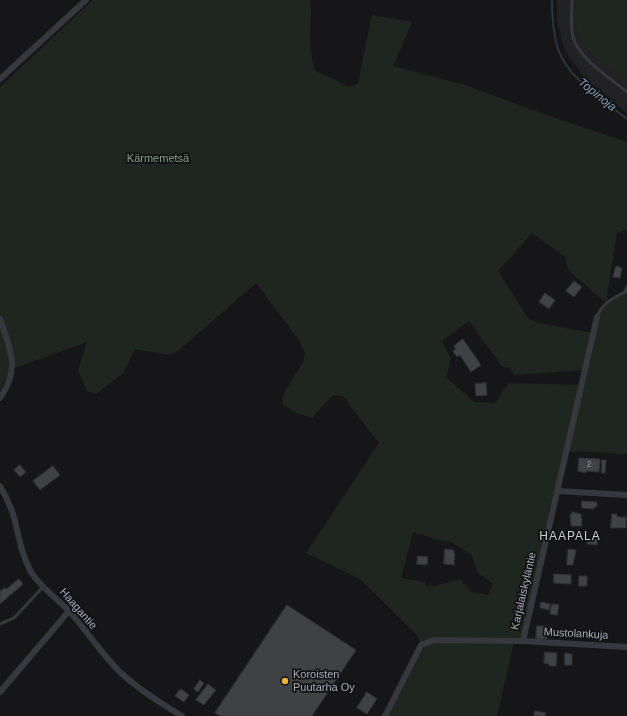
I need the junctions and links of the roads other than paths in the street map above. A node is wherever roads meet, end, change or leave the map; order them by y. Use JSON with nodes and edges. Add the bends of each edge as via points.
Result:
{"nodes":[{"id":1,"x":86,"y":0,"type":"edge"},
{"id":2,"x":572,"y":0,"type":"edge"},
{"id":3,"x":0,"y":79,"type":"edge"},
{"id":4,"x":627,"y":92,"type":"edge"},
{"id":5,"x":627,"y":287,"type":"edge"},
{"id":6,"x":597,"y":317,"type":"joint"},
{"id":7,"x":0,"y":319,"type":"edge"},
{"id":8,"x":0,"y":398,"type":"edge"},
{"id":9,"x":0,"y":486,"type":"edge"},
{"id":10,"x":558,"y":491,"type":"junction"},
{"id":11,"x":627,"y":495,"type":"edge"},
{"id":12,"x":43,"y":587,"type":"junction"},
{"id":13,"x":69,"y":611,"type":"junction"},
{"id":14,"x":0,"y":624,"type":"edge"},
{"id":15,"x":523,"y":641,"type":"junction"},
{"id":16,"x":627,"y":647,"type":"edge"},
{"id":17,"x":0,"y":692,"type":"edge"},
{"id":18,"x":182,"y":716,"type":"edge"},
{"id":19,"x":385,"y":716,"type":"edge"}],
"edges":[{"from":1,"to":3,"type":"street"},
{"from":2,"to":4,"type":"lane","via":[[572,34],[576,45],[587,60]]},
{"from":5,"to":6,"type":"lane","name":"Karjalaiskyläntie","via":[[625,292],[611,298],[599,310]]},
{"from":6,"to":10,"type":"street","name":"Karjalaiskyläntie"},
{"from":7,"to":8,"type":"street","via":[[13,364],[11,379]]},
{"from":9,"to":12,"type":"street","name":"Haagantie","via":[[13,514],[24,559]]},
{"from":10,"to":11,"type":"street"},
{"from":10,"to":15,"type":"street","name":"Karjalaiskyläntie"},
{"from":12,"to":13,"type":"street","name":"Haagantie"},
{"from":12,"to":14,"type":"lane","via":[[14,618]]},
{"from":13,"to":17,"type":"street"},
{"from":13,"to":18,"type":"street","name":"Haagantie","via":[[120,672],[154,699]]},
{"from":15,"to":16,"type":"street","name":"Mustolankuja"},
{"from":15,"to":19,"type":"street","name":"Karjalaiskyläntie","via":[[434,640],[421,645]]}]}
